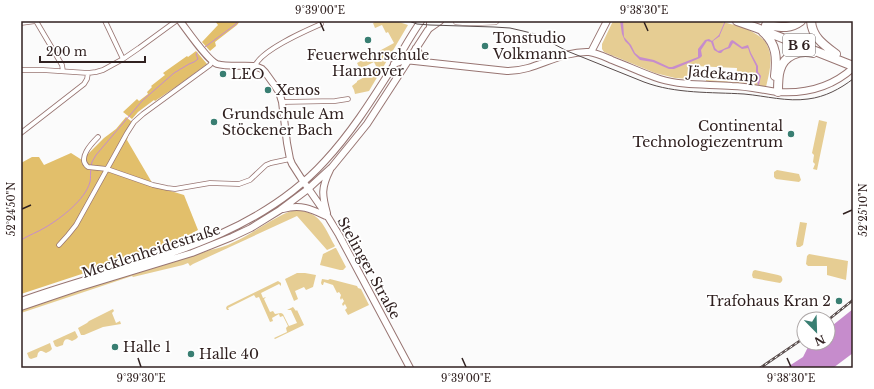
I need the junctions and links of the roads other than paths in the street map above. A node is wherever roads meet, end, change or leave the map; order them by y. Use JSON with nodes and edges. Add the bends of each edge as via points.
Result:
{"nodes":[{"id":1,"x":36,"y":21,"type":"edge"},
{"id":2,"x":105,"y":21,"type":"edge"},
{"id":3,"x":176,"y":21,"type":"edge"},
{"id":4,"x":180,"y":21,"type":"edge"},
{"id":5,"x":440,"y":21,"type":"edge"},
{"id":6,"x":457,"y":21,"type":"edge"},
{"id":7,"x":495,"y":21,"type":"edge"},
{"id":8,"x":607,"y":21,"type":"edge"},
{"id":9,"x":737,"y":21,"type":"edge"},
{"id":10,"x":799,"y":22,"type":"edge"},
{"id":11,"x":21,"y":23,"type":"edge"},
{"id":12,"x":418,"y":23,"type":"edge"},
{"id":13,"x":321,"y":24,"type":"dead end"},
{"id":14,"x":430,"y":24,"type":"edge"},
{"id":15,"x":756,"y":24,"type":"edge"},
{"id":16,"x":766,"y":25,"type":"junction"},
{"id":17,"x":812,"y":25,"type":"edge"},
{"id":18,"x":416,"y":48,"type":"junction"},
{"id":19,"x":591,"y":52,"type":"junction"},
{"id":20,"x":836,"y":54,"type":"junction"},
{"id":21,"x":123,"y":59,"type":"junction"},
{"id":22,"x":408,"y":60,"type":"junction"},
{"id":23,"x":212,"y":62,"type":"junction"},
{"id":24,"x":427,"y":62,"type":"junction"},
{"id":25,"x":850,"y":63,"type":"edge"},
{"id":26,"x":394,"y":64,"type":"junction"},
{"id":27,"x":255,"y":66,"type":"junction"},
{"id":28,"x":21,"y":70,"type":"edge"},
{"id":29,"x":63,"y":71,"type":"junction"},
{"id":30,"x":88,"y":73,"type":"junction"},
{"id":31,"x":775,"y":91,"type":"junction"},
{"id":32,"x":348,"y":99,"type":"dead end"},
{"id":33,"x":282,"y":102,"type":"junction"},
{"id":34,"x":22,"y":131,"type":"edge"},
{"id":35,"x":98,"y":137,"type":"dead end"},
{"id":36,"x":290,"y":159,"type":"junction"},
{"id":37,"x":332,"y":166,"type":"junction"},
{"id":38,"x":107,"y":169,"type":"junction"},
{"id":39,"x":303,"y":182,"type":"junction"},
{"id":40,"x":308,"y":189,"type":"junction"},
{"id":41,"x":280,"y":210,"type":"junction"},
{"id":42,"x":328,"y":217,"type":"junction"},
{"id":43,"x":59,"y":245,"type":"dead end"},
{"id":44,"x":21,"y":301,"type":"edge"},
{"id":45,"x":21,"y":308,"type":"edge"},
{"id":46,"x":410,"y":368,"type":"edge"}],
"edges":[{"from":1,"to":11,"type":"street"},
{"from":1,"to":29,"type":"street"},
{"from":2,"to":21,"type":"street"},
{"from":3,"to":21,"type":"street"},
{"from":4,"to":23,"type":"main road"},
{"from":5,"to":14,"type":"main road"},
{"from":6,"to":7,"type":"main road"},
{"from":8,"to":19,"type":"main road"},
{"from":9,"to":15,"type":"highway","number":"B 6"},
{"from":10,"to":16,"type":"highway","via":[[789,27]]},
{"from":12,"to":26,"type":"main road","name":"Mecklenheidestraße"},
{"from":13,"to":27,"type":"street","via":[[278,45],[258,60]]},
{"from":14,"to":18,"type":"main road","name":"Mecklenheidestraße"},
{"from":15,"to":16,"type":"highway","number":"B 6"},
{"from":15,"to":25,"type":"highway","number":"B 6"},
{"from":15,"to":31,"type":"highway","via":[[775,48]]},
{"from":16,"to":20,"type":"highway","number":"B 6"},
{"from":17,"to":20,"type":"highway","via":[[817,38]]},
{"from":18,"to":22,"type":"main road","name":"Mecklenheidestraße"},
{"from":18,"to":24,"type":"main road"},
{"from":19,"to":24,"type":"main road","name":"Jädekamp","via":[[568,54],[512,71]]},
{"from":19,"to":31,"type":"main road","name":"Jädekamp","via":[[670,82]]},
{"from":20,"to":25,"type":"highway","number":"B 6"},
{"from":21,"to":30,"type":"street","via":[[103,70]]},
{"from":22,"to":24,"type":"main road","name":"Jädekamp"},
{"from":22,"to":26,"type":"main road","name":"Jädekamp"},
{"from":22,"to":37,"type":"main road","name":"Mecklenheidestraße","via":[[367,124]]},
{"from":23,"to":27,"type":"main road","via":[[221,65]]},
{"from":23,"to":38,"type":"street","via":[[138,118]]},
{"from":25,"to":31,"type":"main road","name":"Jädekamp","via":[[840,78],[820,87],[799,91]]},
{"from":25,"to":31,"type":"highway","via":[[806,51],[798,52],[783,63]]},
{"from":26,"to":39,"type":"main road","name":"Mecklenheidestraße","via":[[343,140]]},
{"from":27,"to":33,"type":"main road","name":"Stelinger Straße","via":[[262,69],[271,80]]},
{"from":28,"to":29,"type":"street"},
{"from":29,"to":30,"type":"street"},
{"from":30,"to":34,"type":"street","via":[[84,84]]},
{"from":32,"to":33,"type":"street"},
{"from":33,"to":36,"type":"main road","name":"Stelinger Straße"},
{"from":35,"to":38,"type":"street","via":[[90,146],[84,161],[88,167]]},
{"from":36,"to":38,"type":"street","via":[[266,165],[250,180],[239,184],[210,183],[175,189],[153,185]]},
{"from":36,"to":39,"type":"main road","name":"Stelinger Straße"},
{"from":37,"to":40,"type":"main road","name":"Mecklenheidestraße"},
{"from":37,"to":42,"type":"main road","via":[[323,189]]},
{"from":38,"to":43,"type":"street","via":[[76,225]]},
{"from":39,"to":40,"type":"main road","name":"Stelinger Straße"},
{"from":39,"to":44,"type":"main road","name":"Mecklenheidestraße","via":[[246,221],[195,245]]},
{"from":40,"to":41,"type":"main road","name":"Mecklenheidestraße"},
{"from":40,"to":42,"type":"main road","name":"Stelinger Straße"},
{"from":41,"to":42,"type":"main road","via":[[291,207],[306,208]]},
{"from":41,"to":45,"type":"main road","name":"Mecklenheidestraße","via":[[245,231],[192,253]]},
{"from":42,"to":46,"type":"main road","name":"Stelinger Straße"}]}
